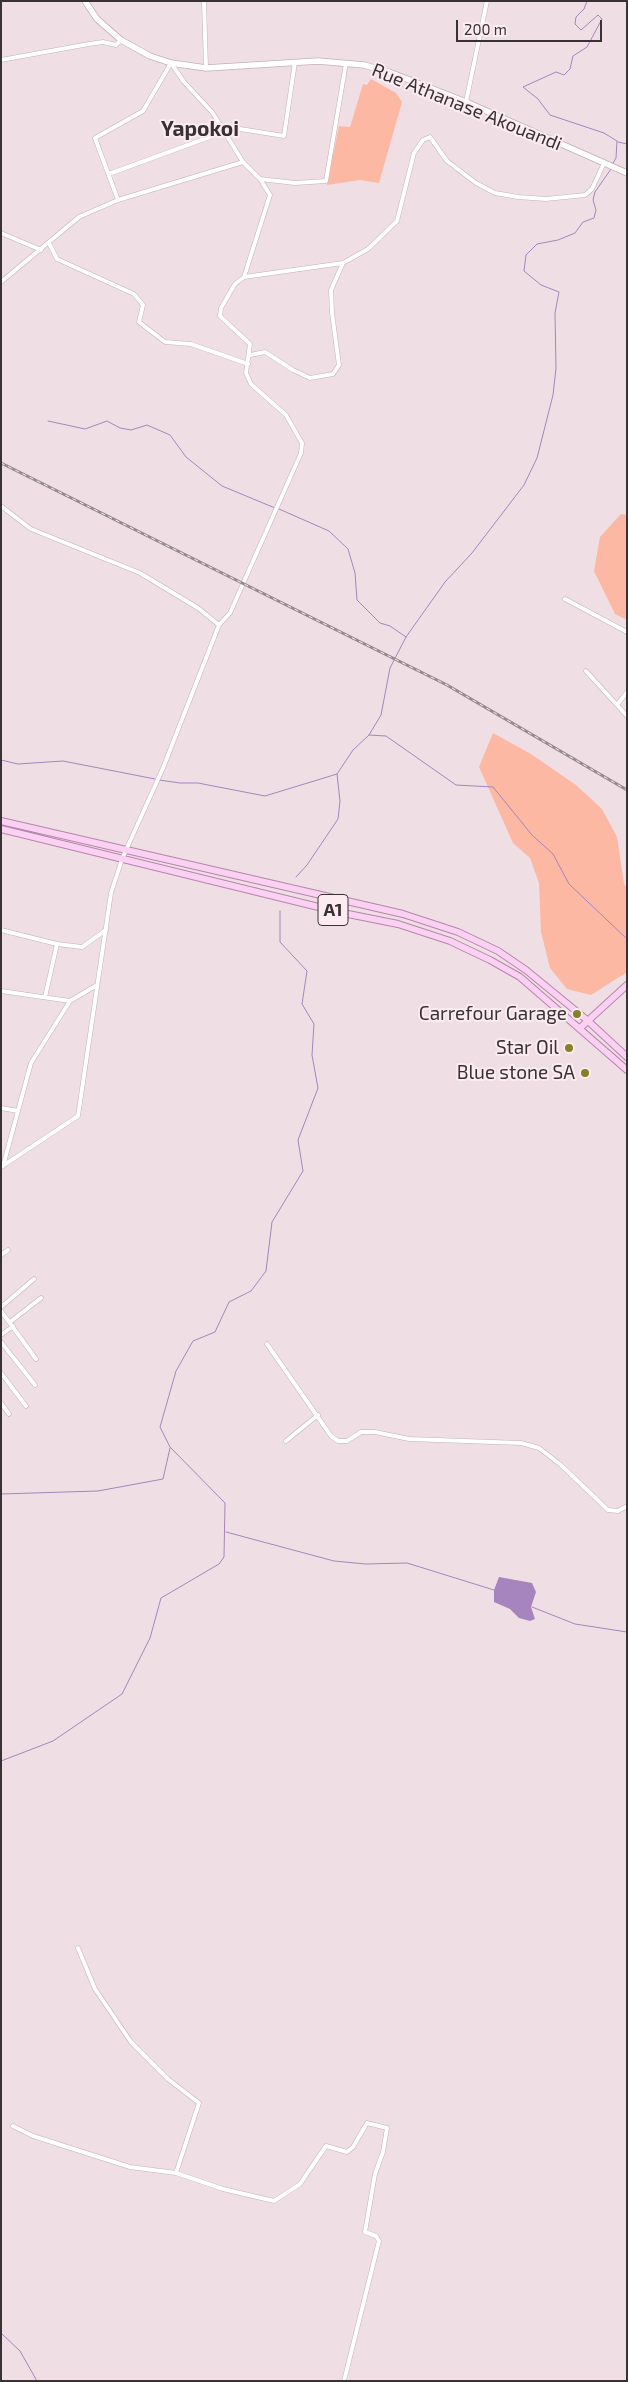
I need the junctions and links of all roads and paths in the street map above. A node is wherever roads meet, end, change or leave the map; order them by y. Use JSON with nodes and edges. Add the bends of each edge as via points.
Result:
{"nodes":[{"id":1,"x":85,"y":1,"type":"edge"},
{"id":2,"x":204,"y":1,"type":"edge"},
{"id":3,"x":487,"y":1,"type":"edge"},
{"id":4,"x":121,"y":40,"type":"junction"},
{"id":5,"x":1,"y":60,"type":"edge"},
{"id":6,"x":295,"y":62,"type":"junction"},
{"id":7,"x":171,"y":63,"type":"junction"},
{"id":8,"x":346,"y":63,"type":"junction"},
{"id":9,"x":206,"y":68,"type":"junction"},
{"id":10,"x":466,"y":102,"type":"junction"},
{"id":11,"x":226,"y":132,"type":"junction"},
{"id":12,"x":243,"y":162,"type":"junction"},
{"id":13,"x":606,"y":164,"type":"junction"},
{"id":14,"x":627,"y":173,"type":"edge"},
{"id":15,"x":109,"y":174,"type":"junction"},
{"id":16,"x":260,"y":179,"type":"junction"},
{"id":17,"x":118,"y":200,"type":"junction"},
{"id":18,"x":1,"y":233,"type":"edge"},
{"id":19,"x":49,"y":243,"type":"junction"},
{"id":20,"x":41,"y":250,"type":"junction"},
{"id":21,"x":343,"y":263,"type":"junction"},
{"id":22,"x":244,"y":276,"type":"junction"},
{"id":23,"x":1,"y":282,"type":"edge"},
{"id":24,"x":250,"y":355,"type":"junction"},
{"id":25,"x":248,"y":364,"type":"junction"},
{"id":26,"x":1,"y":506,"type":"edge"},
{"id":27,"x":565,"y":599,"type":"dead end"},
{"id":28,"x":219,"y":625,"type":"junction"},
{"id":29,"x":627,"y":632,"type":"edge"},
{"id":30,"x":586,"y":671,"type":"dead end"},
{"id":31,"x":627,"y":692,"type":"edge"},
{"id":32,"x":617,"y":704,"type":"junction"},
{"id":33,"x":627,"y":716,"type":"edge"},
{"id":34,"x":1,"y":821,"type":"edge"},
{"id":35,"x":1,"y":829,"type":"edge"},
{"id":36,"x":128,"y":848,"type":"junction"},
{"id":37,"x":122,"y":859,"type":"junction"},
{"id":38,"x":1,"y":930,"type":"edge"},
{"id":39,"x":106,"y":930,"type":"junction"},
{"id":40,"x":57,"y":944,"type":"junction"},
{"id":41,"x":97,"y":985,"type":"junction"},
{"id":42,"x":627,"y":985,"type":"edge"},
{"id":43,"x":1,"y":991,"type":"edge"},
{"id":44,"x":45,"y":997,"type":"junction"},
{"id":45,"x":70,"y":1001,"type":"junction"},
{"id":46,"x":587,"y":1020,"type":"junction"},
{"id":47,"x":580,"y":1028,"type":"junction"},
{"id":48,"x":627,"y":1057,"type":"edge"},
{"id":49,"x":627,"y":1070,"type":"edge"},
{"id":50,"x":1,"y":1108,"type":"edge"},
{"id":51,"x":18,"y":1112,"type":"junction"},
{"id":52,"x":2,"y":1167,"type":"edge"},
{"id":53,"x":8,"y":1250,"type":"dead end"},
{"id":54,"x":1,"y":1255,"type":"edge"},
{"id":55,"x":34,"y":1280,"type":"dead end"},
{"id":56,"x":41,"y":1298,"type":"dead end"},
{"id":57,"x":1,"y":1309,"type":"edge"},
{"id":58,"x":10,"y":1322,"type":"junction"},
{"id":59,"x":13,"y":1326,"type":"junction"},
{"id":60,"x":1,"y":1335,"type":"edge"},
{"id":61,"x":1,"y":1342,"type":"edge"},
{"id":62,"x":267,"y":1344,"type":"dead end"},
{"id":63,"x":36,"y":1358,"type":"dead end"},
{"id":64,"x":1,"y":1373,"type":"edge"},
{"id":65,"x":35,"y":1385,"type":"dead end"},
{"id":66,"x":1,"y":1403,"type":"edge"},
{"id":67,"x":26,"y":1406,"type":"dead end"},
{"id":68,"x":9,"y":1414,"type":"dead end"},
{"id":69,"x":318,"y":1415,"type":"junction"},
{"id":70,"x":286,"y":1440,"type":"dead end"},
{"id":71,"x":627,"y":1506,"type":"edge"},
{"id":72,"x":78,"y":1948,"type":"dead end"},
{"id":73,"x":13,"y":2126,"type":"dead end"},
{"id":74,"x":176,"y":2173,"type":"junction"},
{"id":75,"x":344,"y":2381,"type":"edge"}],
"edges":[{"from":1,"to":4,"type":"street","name":"Rue Athanase Akouandi","via":[[97,19]]},
{"from":2,"to":9,"type":"street"},
{"from":3,"to":10,"type":"street"},
{"from":4,"to":5,"type":"street","via":[[116,45],[103,42]]},
{"from":4,"to":7,"type":"street","name":"Rue Athanase Akouandi"},
{"from":6,"to":8,"type":"street","name":"Rue Athanase Akouandi"},
{"from":6,"to":9,"type":"street","name":"Rue Athanase Akouandi"},
{"from":6,"to":11,"type":"street","via":[[284,136],[234,128]]},
{"from":7,"to":9,"type":"street","name":"Rue Athanase Akouandi"},
{"from":7,"to":11,"type":"street"},
{"from":7,"to":15,"type":"street","via":[[144,111],[95,138]]},
{"from":8,"to":10,"type":"street","name":"Rue Athanase Akouandi","via":[[389,72]]},
{"from":8,"to":16,"type":"street","via":[[326,181],[295,183]]},
{"from":10,"to":13,"type":"street","name":"Rue Athanase Akouandi"},
{"from":11,"to":12,"type":"street"},
{"from":11,"to":15,"type":"street"},
{"from":12,"to":16,"type":"street"},
{"from":12,"to":17,"type":"street"},
{"from":13,"to":14,"type":"street","name":"Rue Athanase Akouandi"},
{"from":13,"to":21,"type":"street","via":[[585,195],[546,199],[518,197],[495,193],[476,183],[447,160],[430,137],[423,140],[414,153],[397,221],[368,249]]},
{"from":15,"to":17,"type":"street"},
{"from":16,"to":22,"type":"street","via":[[270,195]]},
{"from":17,"to":19,"type":"street","via":[[79,217]]},
{"from":18,"to":20,"type":"street"},
{"from":19,"to":20,"type":"street"},
{"from":19,"to":25,"type":"street","via":[[57,260],[134,294],[143,305],[139,322],[165,342],[191,344]]},
{"from":20,"to":23,"type":"street"},
{"from":21,"to":22,"type":"street"},
{"from":21,"to":24,"type":"street","via":[[331,290],[339,365],[333,374],[310,378],[265,352]]},
{"from":22,"to":24,"type":"street","via":[[235,284],[220,316],[250,344]]},
{"from":24,"to":25,"type":"street"},
{"from":25,"to":28,"type":"street","via":[[246,373],[251,384],[286,415],[302,443],[301,453],[230,613]]},
{"from":26,"to":28,"type":"street","via":[[32,529],[140,573],[198,608]]},
{"from":27,"to":29,"type":"street"},
{"from":28,"to":36,"type":"street"},
{"from":30,"to":32,"type":"street"},
{"from":31,"to":32,"type":"street"},
{"from":32,"to":33,"type":"street"},
{"from":34,"to":36,"type":"main road","number":"A1"},
{"from":35,"to":37,"type":"main road","number":"A1"},
{"from":36,"to":37,"type":"street"},
{"from":36,"to":46,"type":"main road","number":"A1","via":[[403,914],[458,932],[498,951],[526,970]]},
{"from":37,"to":39,"type":"street","via":[[111,893]]},
{"from":37,"to":47,"type":"main road","number":"A1","via":[[423,931],[490,960],[520,977]]},
{"from":38,"to":40,"type":"street"},
{"from":39,"to":40,"type":"street","via":[[82,947]]},
{"from":39,"to":41,"type":"street"},
{"from":40,"to":44,"type":"street"},
{"from":41,"to":45,"type":"street"},
{"from":41,"to":52,"type":"street","via":[[78,1116]]},
{"from":42,"to":46,"type":"main road"},
{"from":43,"to":44,"type":"street"},
{"from":44,"to":45,"type":"street"},
{"from":45,"to":51,"type":"street","via":[[30,1063]]},
{"from":46,"to":47,"type":"main road"},
{"from":46,"to":48,"type":"main road","number":"A1"},
{"from":47,"to":49,"type":"main road","number":"A1"},
{"from":50,"to":51,"type":"street"},
{"from":51,"to":52,"type":"street"},
{"from":53,"to":54,"type":"street"},
{"from":55,"to":57,"type":"street"},
{"from":56,"to":58,"type":"street"},
{"from":57,"to":58,"type":"street"},
{"from":58,"to":59,"type":"street"},
{"from":59,"to":60,"type":"street"},
{"from":59,"to":63,"type":"street"},
{"from":61,"to":65,"type":"street"},
{"from":62,"to":69,"type":"street"},
{"from":64,"to":67,"type":"street"},
{"from":66,"to":68,"type":"street"},
{"from":69,"to":70,"type":"street"},
{"from":69,"to":71,"type":"street","via":[[338,1441],[347,1441],[361,1432],[375,1432],[409,1439],[521,1443],[539,1448],[608,1510],[618,1511]]},
{"from":72,"to":74,"type":"street","via":[[95,1989],[131,2042],[199,2104]]},
{"from":73,"to":74,"type":"street","via":[[33,2136],[130,2167]]},
{"from":74,"to":75,"type":"street","via":[[274,2201],[300,2184],[326,2146],[348,2152],[354,2148],[367,2123],[387,2128],[383,2152],[374,2174],[365,2232],[376,2236],[379,2241]]}]}
